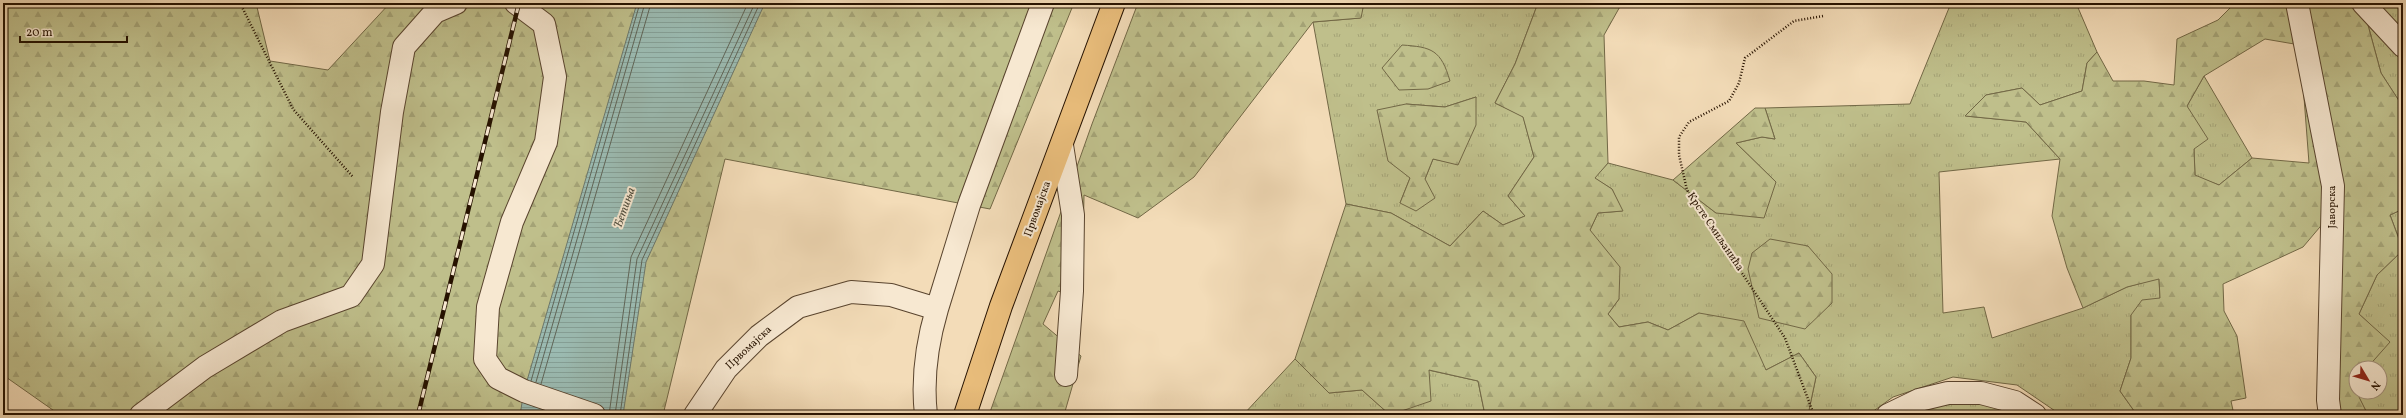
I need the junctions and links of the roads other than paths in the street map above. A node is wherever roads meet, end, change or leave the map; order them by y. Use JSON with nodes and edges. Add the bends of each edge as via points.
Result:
{"nodes":[{"id":1,"x":456,"y":3,"type":"edge"},
{"id":2,"x":516,"y":3,"type":"edge"},
{"id":3,"x":1043,"y":3,"type":"edge"},
{"id":4,"x":1114,"y":3,"type":"edge"},
{"id":5,"x":2297,"y":3,"type":"edge"},
{"id":6,"x":2363,"y":3,"type":"edge"},
{"id":7,"x":2403,"y":46,"type":"edge"},
{"id":8,"x":1062,"y":145,"type":"junction"},
{"id":9,"x":937,"y":309,"type":"junction"},
{"id":10,"x":1066,"y":375,"type":"dead end"},
{"id":11,"x":590,"y":413,"type":"edge"},
{"id":12,"x":141,"y":415,"type":"edge"},
{"id":13,"x":695,"y":415,"type":"edge"},
{"id":14,"x":926,"y":415,"type":"edge"},
{"id":15,"x":965,"y":415,"type":"edge"},
{"id":16,"x":1888,"y":415,"type":"edge"},
{"id":17,"x":2036,"y":415,"type":"edge"},
{"id":18,"x":2330,"y":415,"type":"edge"}],
"edges":[{"from":1,"to":12,"type":"street","via":[[435,12],[404,47],[392,112],[373,264],[351,296],[282,321],[205,367]]},
{"from":2,"to":11,"type":"street","via":[[544,24],[555,77],[546,142],[512,222],[488,307],[485,359],[498,378],[524,391]]},
{"from":3,"to":9,"type":"street","via":[[970,205]]},
{"from":4,"to":8,"type":"main road","name":"Првомајска"},
{"from":5,"to":18,"type":"street","name":"Јаворска","via":[[2333,186],[2328,400]]},
{"from":6,"to":7,"type":"street"},
{"from":8,"to":10,"type":"street","via":[[1073,214],[1072,291]]},
{"from":8,"to":15,"type":"main road","name":"Првомајска","via":[[1002,306]]},
{"from":9,"to":13,"type":"street","name":"Првомајска","via":[[892,295],[851,292],[798,306],[759,336],[726,369]]},
{"from":9,"to":14,"type":"street","via":[[932,325],[923,391]]},
{"from":16,"to":17,"type":"street","via":[[1919,400],[1948,393],[1981,394],[2015,402]]}]}
